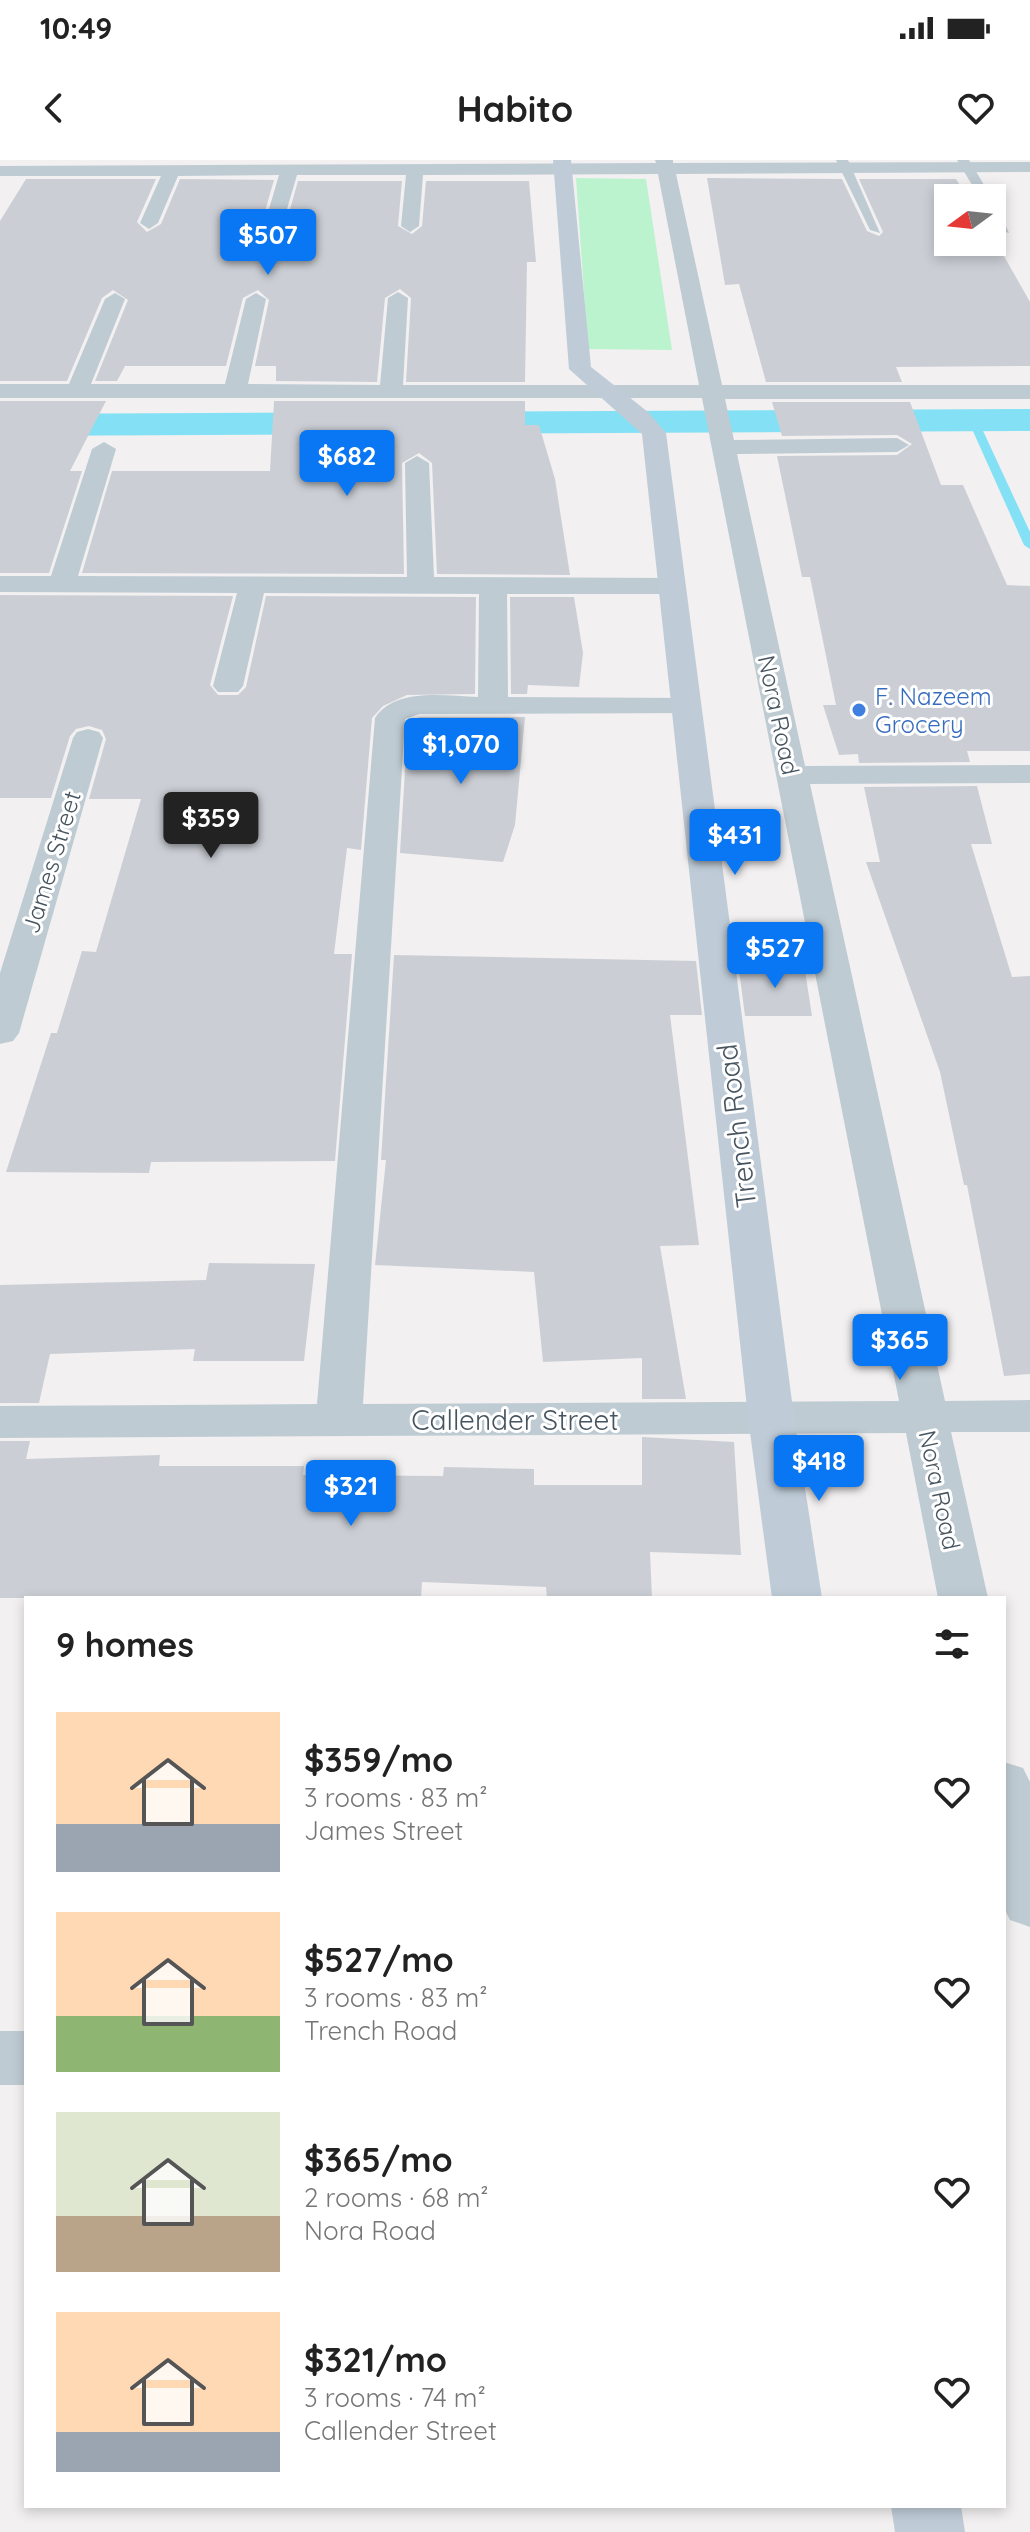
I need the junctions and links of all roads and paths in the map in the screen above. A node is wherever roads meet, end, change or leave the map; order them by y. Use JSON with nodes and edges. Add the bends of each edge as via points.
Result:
{"nodes":[{"id":1,"x":562,"y":164,"type":"edge"},
{"id":2,"x":665,"y":164,"type":"edge"},
{"id":3,"x":844,"y":164,"type":"edge"},
{"id":4,"x":965,"y":164,"type":"edge"},
{"id":5,"x":1030,"y":167,"type":"edge"},
{"id":6,"x":415,"y":169,"type":"junction"},
{"id":7,"x":172,"y":170,"type":"junction"},
{"id":8,"x":290,"y":170,"type":"junction"},
{"id":9,"x":0,"y":171,"type":"edge"},
{"id":10,"x":977,"y":184,"type":"edge"},
{"id":11,"x":149,"y":223,"type":"dead end"},
{"id":12,"x":273,"y":226,"type":"dead end"},
{"id":13,"x":410,"y":226,"type":"dead end"},
{"id":14,"x":876,"y":230,"type":"dead end"},
{"id":15,"x":398,"y":298,"type":"dead end"},
{"id":16,"x":115,"y":299,"type":"dead end"},
{"id":17,"x":256,"y":299,"type":"dead end"},
{"id":18,"x":0,"y":391,"type":"edge"},
{"id":19,"x":77,"y":391,"type":"junction"},
{"id":20,"x":235,"y":391,"type":"junction"},
{"id":21,"x":391,"y":391,"type":"junction"},
{"id":22,"x":604,"y":391,"type":"junction"},
{"id":23,"x":712,"y":392,"type":"junction"},
{"id":24,"x":1030,"y":392,"type":"edge"},
{"id":25,"x":897,"y":445,"type":"dead end"},
{"id":26,"x":723,"y":447,"type":"junction"},
{"id":27,"x":104,"y":449,"type":"dead end"},
{"id":28,"x":417,"y":463,"type":"dead end"},
{"id":29,"x":253,"y":583,"type":"junction"},
{"id":30,"x":0,"y":584,"type":"edge"},
{"id":31,"x":62,"y":584,"type":"junction"},
{"id":32,"x":421,"y":586,"type":"junction"},
{"id":33,"x":493,"y":586,"type":"junction"},
{"id":34,"x":671,"y":586,"type":"junction"},
{"id":35,"x":228,"y":686,"type":"dead end"},
{"id":36,"x":493,"y":705,"type":"junction"},
{"id":37,"x":685,"y":707,"type":"junction"},
{"id":38,"x":88,"y":738,"type":"dead end"},
{"id":39,"x":1030,"y":774,"type":"edge"},
{"id":40,"x":791,"y":775,"type":"junction"},
{"id":41,"x":0,"y":1033,"type":"edge"},
{"id":42,"x":923,"y":1416,"type":"junction"},
{"id":43,"x":1030,"y":1416,"type":"edge"},
{"id":44,"x":771,"y":1417,"type":"junction"},
{"id":45,"x":339,"y":1420,"type":"junction"},
{"id":46,"x":0,"y":1422,"type":"edge"},
{"id":47,"x":797,"y":1596,"type":"edge"},
{"id":48,"x":963,"y":1596,"type":"edge"},
{"id":49,"x":1006,"y":1793,"type":"edge"},
{"id":50,"x":1030,"y":1903,"type":"edge"},
{"id":51,"x":0,"y":2058,"type":"edge"},
{"id":52,"x":24,"y":2058,"type":"edge"},
{"id":53,"x":926,"y":2508,"type":"edge"},
{"id":54,"x":930,"y":2532,"type":"edge"}],
"edges":[{"from":1,"to":2,"type":"street"},
{"from":1,"to":6,"type":"street"},
{"from":1,"to":22,"type":"street","name":"Trench Road","via":[[580,369]]},
{"from":2,"to":3,"type":"street"},
{"from":2,"to":23,"type":"street","name":"Nora Road"},
{"from":3,"to":4,"type":"street"},
{"from":3,"to":14,"type":"lane"},
{"from":4,"to":5,"type":"street"},
{"from":4,"to":10,"type":"lane"},
{"from":6,"to":8,"type":"street"},
{"from":6,"to":13,"type":"street"},
{"from":7,"to":8,"type":"street"},
{"from":7,"to":9,"type":"street"},
{"from":7,"to":11,"type":"street"},
{"from":8,"to":12,"type":"street"},
{"from":15,"to":21,"type":"street"},
{"from":16,"to":19,"type":"street"},
{"from":17,"to":20,"type":"street"},
{"from":18,"to":19,"type":"street"},
{"from":19,"to":20,"type":"street"},
{"from":20,"to":21,"type":"street"},
{"from":21,"to":22,"type":"street"},
{"from":22,"to":23,"type":"street"},
{"from":22,"to":34,"type":"street","name":"Trench Road","via":[[654,433]]},
{"from":23,"to":24,"type":"street"},
{"from":23,"to":26,"type":"street","name":"Nora Road"},
{"from":25,"to":26,"type":"street"},
{"from":26,"to":40,"type":"street","name":"Nora Road"},
{"from":27,"to":31,"type":"street"},
{"from":28,"to":32,"type":"street"},
{"from":29,"to":31,"type":"street"},
{"from":29,"to":32,"type":"street"},
{"from":29,"to":35,"type":"street"},
{"from":30,"to":31,"type":"street"},
{"from":32,"to":33,"type":"street"},
{"from":33,"to":34,"type":"street"},
{"from":33,"to":36,"type":"street"},
{"from":34,"to":37,"type":"street","name":"Trench Road"},
{"from":36,"to":37,"type":"street"},
{"from":36,"to":45,"type":"street","via":[[407,707],[397,710],[386,726]]},
{"from":37,"to":44,"type":"street","name":"Trench Road"},
{"from":38,"to":41,"type":"street","name":"James Street"},
{"from":39,"to":40,"type":"street"},
{"from":40,"to":42,"type":"street","name":"Nora Road"},
{"from":42,"to":43,"type":"street","name":"Callender Street"},
{"from":42,"to":44,"type":"street","name":"Callender Street"},
{"from":42,"to":48,"type":"street","name":"Nora Road"},
{"from":44,"to":45,"type":"street","name":"Callender Street"},
{"from":44,"to":47,"type":"street","name":"Trench Road"},
{"from":45,"to":46,"type":"street","name":"Callender Street"},
{"from":49,"to":50,"type":"street"},
{"from":51,"to":52,"type":"street"},
{"from":53,"to":54,"type":"street"}]}
